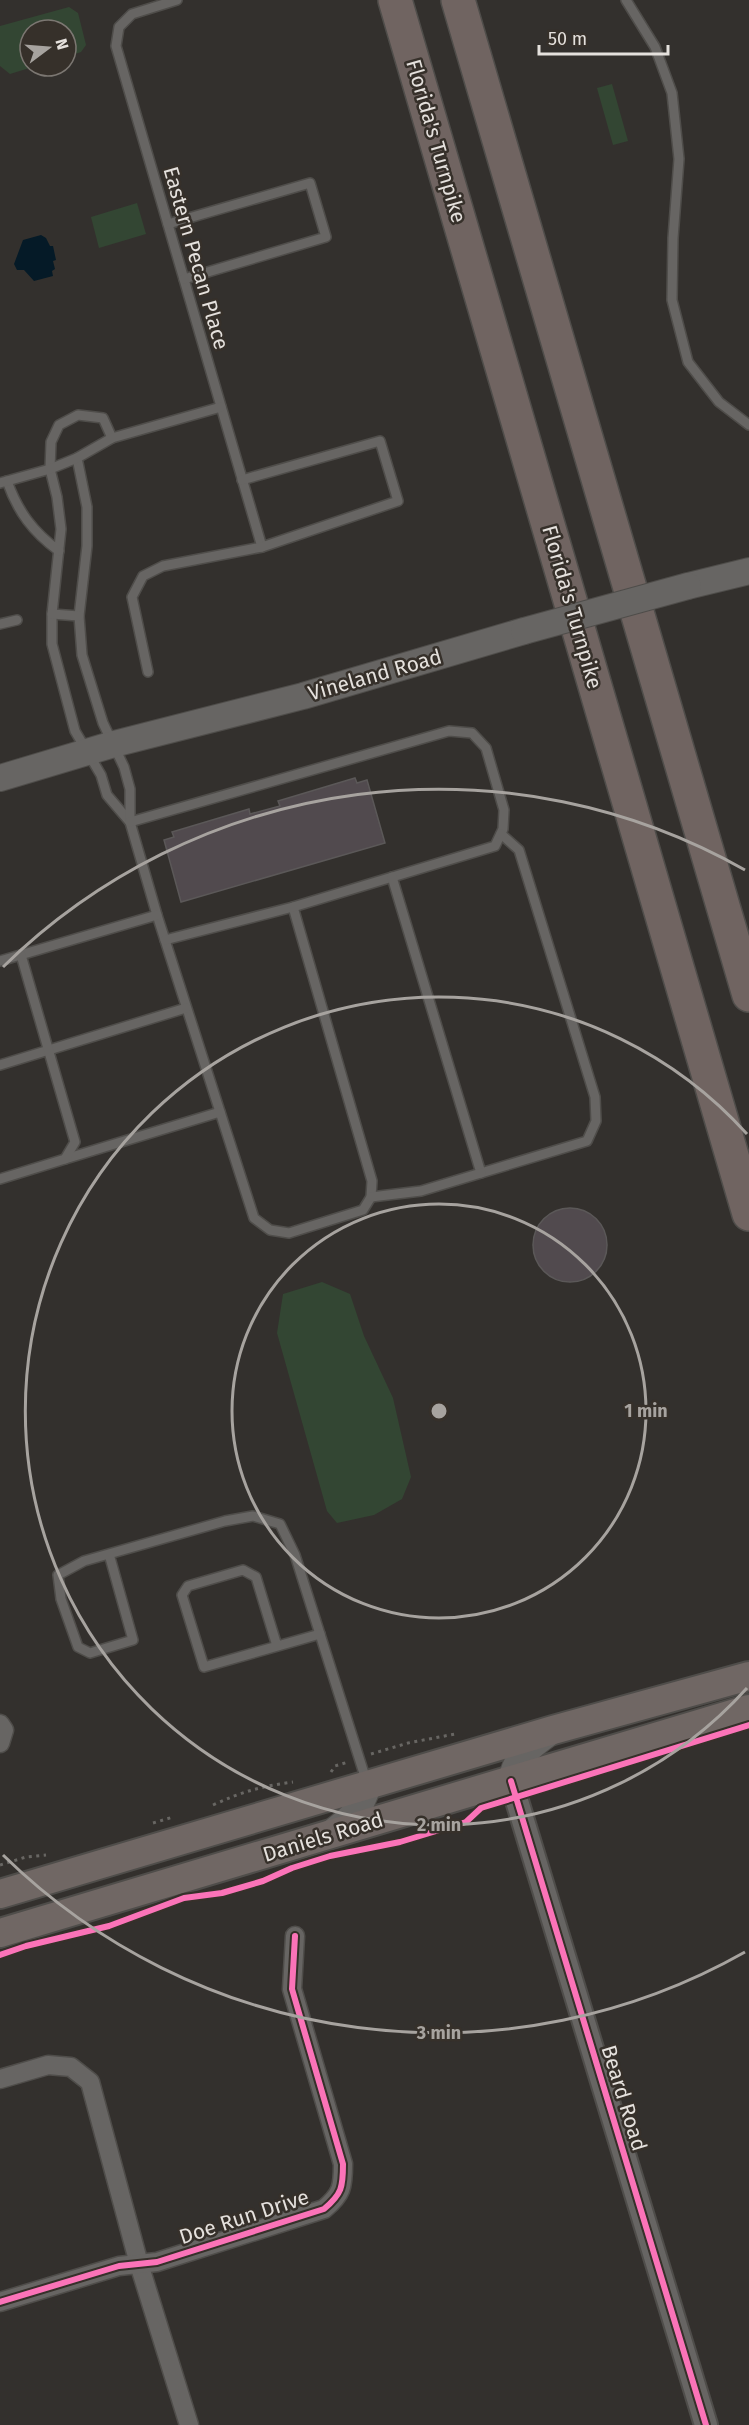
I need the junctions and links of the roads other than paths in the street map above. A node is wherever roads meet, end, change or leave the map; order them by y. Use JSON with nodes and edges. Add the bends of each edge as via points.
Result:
{"nodes":[{"id":1,"x":177,"y":0,"type":"edge"},
{"id":2,"x":395,"y":0,"type":"edge"},
{"id":3,"x":458,"y":0,"type":"edge"},
{"id":4,"x":626,"y":0,"type":"edge"},
{"id":5,"x":168,"y":224,"type":"junction"},
{"id":6,"x":184,"y":279,"type":"junction"},
{"id":7,"x":221,"y":407,"type":"junction"},
{"id":8,"x":749,"y":425,"type":"edge"},
{"id":9,"x":112,"y":438,"type":"junction"},
{"id":10,"x":77,"y":459,"type":"junction"},
{"id":11,"x":50,"y":469,"type":"junction"},
{"id":12,"x":242,"y":480,"type":"junction"},
{"id":13,"x":4,"y":482,"type":"edge"},
{"id":14,"x":262,"y":547,"type":"junction"},
{"id":15,"x":59,"y":551,"type":"junction"},
{"id":16,"x":749,"y":571,"type":"edge"},
{"id":17,"x":52,"y":614,"type":"junction"},
{"id":18,"x":79,"y":616,"type":"junction"},
{"id":19,"x":17,"y":620,"type":"dead end"},
{"id":20,"x":0,"y":624,"type":"edge"},
{"id":21,"x":148,"y":672,"type":"dead end"},
{"id":22,"x":114,"y":744,"type":"junction"},
{"id":23,"x":87,"y":752,"type":"junction"},
{"id":24,"x":0,"y":778,"type":"edge"},
{"id":25,"x":130,"y":822,"type":"junction"},
{"id":26,"x":501,"y":834,"type":"junction"},
{"id":27,"x":392,"y":877,"type":"junction"},
{"id":28,"x":293,"y":907,"type":"junction"},
{"id":29,"x":157,"y":915,"type":"junction"},
{"id":30,"x":165,"y":940,"type":"junction"},
{"id":31,"x":21,"y":955,"type":"junction"},
{"id":32,"x":0,"y":961,"type":"edge"},
{"id":33,"x":749,"y":995,"type":"edge"},
{"id":34,"x":186,"y":1008,"type":"junction"},
{"id":35,"x":49,"y":1051,"type":"junction"},
{"id":36,"x":0,"y":1065,"type":"edge"},
{"id":37,"x":220,"y":1112,"type":"junction"},
{"id":38,"x":65,"y":1159,"type":"junction"},
{"id":39,"x":481,"y":1173,"type":"junction"},
{"id":40,"x":0,"y":1179,"type":"edge"},
{"id":41,"x":371,"y":1197,"type":"junction"},
{"id":42,"x":749,"y":1214,"type":"edge"},
{"id":43,"x":109,"y":1554,"type":"junction"},
{"id":44,"x":320,"y":1634,"type":"junction"},
{"id":45,"x":278,"y":1646,"type":"junction"},
{"id":46,"x":749,"y":1676,"type":"edge"},
{"id":47,"x":749,"y":1709,"type":"edge"},
{"id":48,"x":0,"y":1724,"type":"edge"},
{"id":49,"x":553,"y":1730,"type":"junction"},
{"id":50,"x":0,"y":1743,"type":"edge"},
{"id":51,"x":511,"y":1781,"type":"junction"},
{"id":52,"x":368,"y":1785,"type":"junction"},
{"id":53,"x":328,"y":1836,"type":"junction"},
{"id":54,"x":0,"y":1894,"type":"edge"},
{"id":55,"x":0,"y":1933,"type":"edge"},
{"id":56,"x":296,"y":1936,"type":"dead end"},
{"id":57,"x":0,"y":2079,"type":"edge"},
{"id":58,"x":139,"y":2264,"type":"junction"},
{"id":59,"x":0,"y":2301,"type":"edge"},
{"id":60,"x":189,"y":2425,"type":"edge"},
{"id":61,"x":706,"y":2425,"type":"edge"}],
"edges":[{"from":1,"to":5,"type":"lane","name":"Eastern Pecan Place","via":[[132,14],[119,27],[116,46]]},
{"from":2,"to":42,"type":"highway","name":"Florida's Turnpike"},
{"from":3,"to":33,"type":"highway"},
{"from":4,"to":8,"type":"lane","via":[[655,47],[672,93],[679,159],[672,300],[688,362],[719,402]]},
{"from":5,"to":6,"type":"lane","name":"Eastern Pecan Place"},
{"from":5,"to":6,"type":"lane","via":[[310,183],[326,237]]},
{"from":6,"to":7,"type":"lane","name":"Eastern Pecan Place"},
{"from":7,"to":9,"type":"lane"},
{"from":7,"to":12,"type":"lane","name":"Eastern Pecan Place"},
{"from":9,"to":10,"type":"lane"},
{"from":9,"to":11,"type":"lane","via":[[103,418],[78,415],[59,425],[51,442]]},
{"from":10,"to":11,"type":"lane"},
{"from":10,"to":18,"type":"lane","via":[[87,507]]},
{"from":11,"to":13,"type":"lane"},
{"from":11,"to":15,"type":"lane","via":[[61,529]]},
{"from":12,"to":14,"type":"lane","name":"Eastern Pecan Place"},
{"from":12,"to":14,"type":"lane","via":[[380,441],[398,501]]},
{"from":13,"to":15,"type":"lane","via":[[27,522]]},
{"from":14,"to":21,"type":"lane","via":[[163,566],[143,576],[132,597]]},
{"from":15,"to":17,"type":"lane"},
{"from":16,"to":22,"type":"main road","name":"Vineland Road","bridge":true,"via":[[303,696]]},
{"from":17,"to":18,"type":"lane"},
{"from":17,"to":23,"type":"lane","via":[[52,644],[59,674],[75,731]]},
{"from":18,"to":22,"type":"lane","via":[[81,655]]},
{"from":19,"to":20,"type":"lane"},
{"from":22,"to":23,"type":"main road","name":"Vineland Road"},
{"from":22,"to":25,"type":"lane","via":[[130,789]]},
{"from":23,"to":24,"type":"main road","name":"Vineland Road"},
{"from":23,"to":25,"type":"lane","via":[[107,795]]},
{"from":25,"to":26,"type":"lane","via":[[449,731],[472,733],[486,748],[504,810]]},
{"from":25,"to":29,"type":"lane"},
{"from":26,"to":27,"type":"lane","via":[[495,846]]},
{"from":26,"to":39,"type":"lane","via":[[519,850],[595,1097],[597,1121],[587,1141]]},
{"from":27,"to":28,"type":"lane"},
{"from":27,"to":39,"type":"lane"},
{"from":28,"to":30,"type":"lane"},
{"from":28,"to":41,"type":"lane","via":[[372,1181]]},
{"from":29,"to":30,"type":"lane"},
{"from":29,"to":31,"type":"lane"},
{"from":30,"to":34,"type":"lane"},
{"from":31,"to":32,"type":"lane"},
{"from":31,"to":35,"type":"lane"},
{"from":34,"to":35,"type":"lane"},
{"from":34,"to":37,"type":"lane"},
{"from":35,"to":36,"type":"lane"},
{"from":35,"to":38,"type":"lane","via":[[75,1142]]},
{"from":37,"to":38,"type":"lane"},
{"from":37,"to":41,"type":"lane","via":[[254,1218],[270,1230],[289,1233],[363,1210]]},
{"from":38,"to":40,"type":"lane"},
{"from":39,"to":41,"type":"lane","via":[[421,1191]]},
{"from":43,"to":43,"type":"lane","via":[[84,1561],[58,1575],[61,1599],[78,1647],[90,1653],[133,1640]]},
{"from":43,"to":44,"type":"lane","via":[[243,1517],[280,1524],[295,1555]]},
{"from":44,"to":45,"type":"lane"},
{"from":44,"to":52,"type":"lane"},
{"from":45,"to":45,"type":"lane","via":[[204,1667],[182,1595],[188,1587],[243,1570],[256,1577]]},
{"from":46,"to":49,"type":"main road","name":"Daniels Road"},
{"from":47,"to":51,"type":"main road","name":"Daniels Road"},
{"from":48,"to":50,"type":"street","via":[[4,1730]]},
{"from":49,"to":51,"type":"main road","via":[[514,1764]]},
{"from":49,"to":52,"type":"main road","name":"Daniels Road"},
{"from":51,"to":53,"type":"main road","name":"Daniels Road"},
{"from":51,"to":61,"type":"street","name":"Beard Road"},
{"from":52,"to":53,"type":"main road","via":[[362,1804],[352,1817]]},
{"from":52,"to":54,"type":"main road","name":"Daniels Road"},
{"from":53,"to":55,"type":"main road","name":"Daniels Road"},
{"from":56,"to":58,"type":"street","name":"Doe Run Drive","via":[[292,1989],[343,2164],[343,2185],[337,2198],[324,2209],[157,2262]]},
{"from":57,"to":58,"type":"street","via":[[48,2065],[71,2067],[90,2082]]},
{"from":58,"to":59,"type":"street","name":"Doe Run Drive","via":[[119,2266]]},
{"from":58,"to":60,"type":"street"}]}
